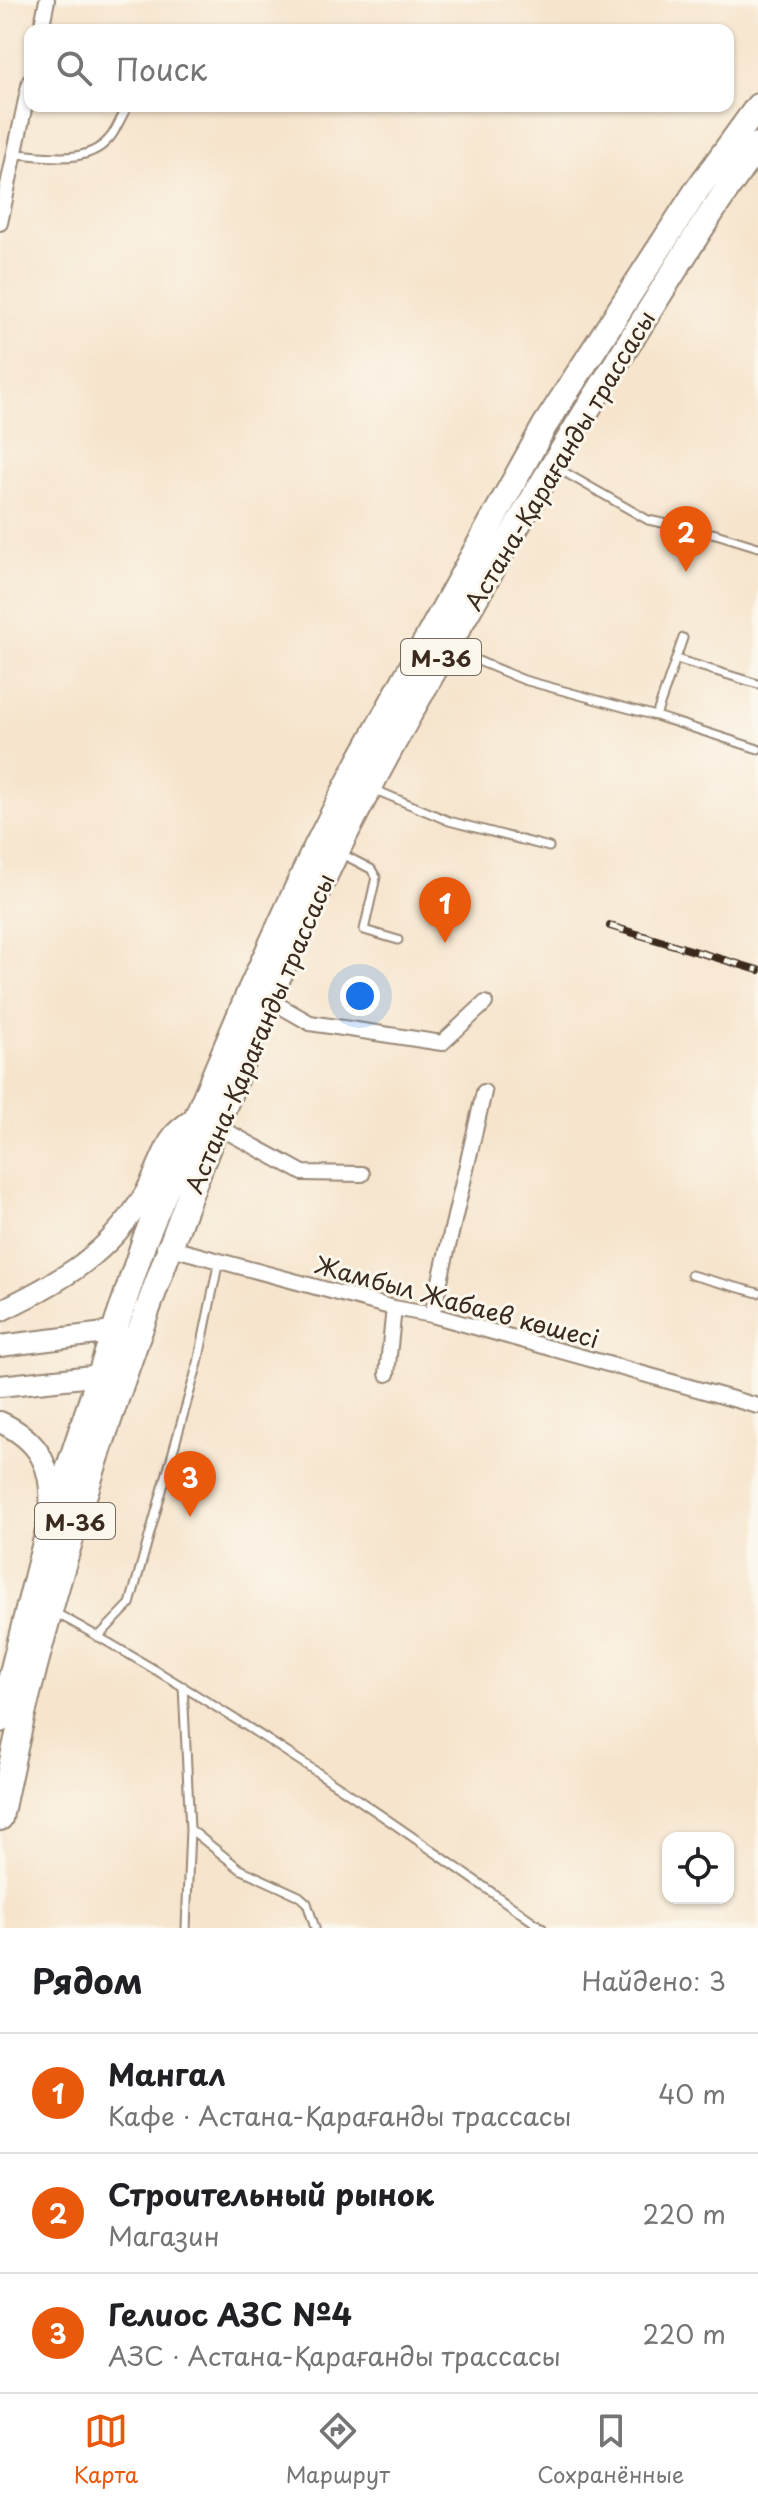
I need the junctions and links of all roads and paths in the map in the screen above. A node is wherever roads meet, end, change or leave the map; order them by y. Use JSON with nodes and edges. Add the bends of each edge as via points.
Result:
{"nodes":[{"id":1,"x":47,"y":0,"type":"edge"},
{"id":2,"x":42,"y":24,"type":"edge"},
{"id":3,"x":758,"y":106,"type":"edge"},
{"id":4,"x":24,"y":108,"type":"edge"},
{"id":5,"x":125,"y":112,"type":"edge"},
{"id":6,"x":758,"y":145,"type":"edge"},
{"id":7,"x":14,"y":154,"type":"junction"},
{"id":8,"x":0,"y":223,"type":"edge"},
{"id":9,"x":551,"y":465,"type":"junction"},
{"id":10,"x":758,"y":547,"type":"edge"},
{"id":11,"x":683,"y":638,"type":"dead end"},
{"id":12,"x":447,"y":647,"type":"junction"},
{"id":13,"x":676,"y":659,"type":"junction"},
{"id":14,"x":758,"y":684,"type":"edge"},
{"id":15,"x":656,"y":716,"type":"junction"},
{"id":16,"x":758,"y":749,"type":"edge"},
{"id":17,"x":371,"y":788,"type":"junction"},
{"id":18,"x":549,"y":847,"type":"dead end"},
{"id":19,"x":336,"y":852,"type":"junction"},
{"id":20,"x":398,"y":940,"type":"dead end"},
{"id":21,"x":268,"y":999,"type":"junction"},
{"id":22,"x":485,"y":1003,"type":"dead end"},
{"id":23,"x":484,"y":1092,"type":"dead end"},
{"id":24,"x":207,"y":1120,"type":"junction"},
{"id":25,"x":362,"y":1174,"type":"dead end"},
{"id":26,"x":145,"y":1239,"type":"junction"},
{"id":27,"x":170,"y":1248,"type":"junction"},
{"id":28,"x":219,"y":1260,"type":"junction"},
{"id":29,"x":691,"y":1275,"type":"dead end"},
{"id":30,"x":758,"y":1293,"type":"edge"},
{"id":31,"x":394,"y":1308,"type":"junction"},
{"id":32,"x":0,"y":1311,"type":"edge"},
{"id":33,"x":432,"y":1315,"type":"junction"},
{"id":34,"x":124,"y":1338,"type":"junction"},
{"id":35,"x":0,"y":1346,"type":"edge"},
{"id":36,"x":99,"y":1374,"type":"junction"},
{"id":37,"x":125,"y":1374,"type":"junction"},
{"id":38,"x":387,"y":1374,"type":"dead end"},
{"id":39,"x":0,"y":1386,"type":"edge"},
{"id":40,"x":758,"y":1406,"type":"edge"},
{"id":41,"x":0,"y":1422,"type":"edge"},
{"id":42,"x":49,"y":1527,"type":"junction"},
{"id":43,"x":48,"y":1610,"type":"junction"},
{"id":44,"x":98,"y":1637,"type":"junction"},
{"id":45,"x":183,"y":1686,"type":"junction"},
{"id":46,"x":0,"y":1720,"type":"edge"},
{"id":47,"x":1,"y":1806,"type":"edge"},
{"id":48,"x":190,"y":1829,"type":"junction"},
{"id":49,"x":186,"y":1928,"type":"edge"},
{"id":50,"x":315,"y":1928,"type":"edge"},
{"id":51,"x":542,"y":1928,"type":"edge"}],
"edges":[{"from":1,"to":2,"type":"street"},
{"from":3,"to":24,"type":"main road","name":"Астана-Қарағанды трассасы","number":"M-36","via":[[697,190],[545,425],[359,762],[251,988]]},
{"from":4,"to":7,"type":"street"},
{"from":5,"to":7,"type":"lane","via":[[111,137],[93,152],[76,157]]},
{"from":6,"to":9,"type":"main road","name":"Астана-Қарағанды трассасы","number":"M-36"},
{"from":7,"to":8,"type":"street"},
{"from":9,"to":10,"type":"lane","via":[[648,520]]},
{"from":9,"to":12,"type":"main road","name":"Астана-Қарағанды трассасы","number":"M-36"},
{"from":11,"to":13,"type":"lane"},
{"from":12,"to":15,"type":"lane","via":[[524,680]]},
{"from":12,"to":17,"type":"main road","name":"Астана-Қарағанды трассасы","number":"M-36"},
{"from":13,"to":14,"type":"lane"},
{"from":13,"to":15,"type":"lane"},
{"from":15,"to":16,"type":"lane"},
{"from":17,"to":18,"type":"lane","via":[[449,821]]},
{"from":17,"to":19,"type":"main road","name":"Астана-Қарағанды трассасы","number":"M-36"},
{"from":19,"to":20,"type":"lane","via":[[371,869],[376,877],[364,930]]},
{"from":19,"to":21,"type":"main road","name":"Астана-Қарағанды трассасы","number":"M-36"},
{"from":21,"to":22,"type":"street","via":[[310,1023],[442,1043]]},
{"from":21,"to":24,"type":"main road","name":"Астана-Қарағанды трассасы","number":"M-36"},
{"from":23,"to":33,"type":"street"},
{"from":24,"to":25,"type":"street","via":[[303,1173]]},
{"from":24,"to":26,"type":"main road","name":"Астана-Қарағанды трассасы","number":"M-36"},
{"from":24,"to":27,"type":"main road","name":"Астана-Қарағанды трассасы","number":"M-36"},
{"from":24,"to":32,"type":"main road","via":[[174,1134],[145,1193],[90,1260],[63,1280]]},
{"from":26,"to":27,"type":"street","name":"Жамбыл Жабаев көшесі"},
{"from":26,"to":34,"type":"main road","name":"Астана-Қарағанды трассасы","number":"M-36"},
{"from":27,"to":28,"type":"street","name":"Жамбыл Жабаев көшесі"},
{"from":27,"to":34,"type":"main road","name":"Астана-Қарағанды трассасы","number":"M-36"},
{"from":28,"to":31,"type":"street","name":"Жамбыл Жабаев көшесі"},
{"from":28,"to":44,"type":"lane","via":[[198,1363],[130,1604]]},
{"from":29,"to":30,"type":"lane"},
{"from":31,"to":33,"type":"street","name":"Жамбыл Жабаев көшесі"},
{"from":31,"to":38,"type":"street"},
{"from":33,"to":40,"type":"street","name":"Жамбыл Жабаев көшесі"},
{"from":34,"to":35,"type":"main road"},
{"from":34,"to":36,"type":"main road","name":"Астана-Қарағанды трассасы","number":"M-36"},
{"from":34,"to":37,"type":"main road","name":"Астана-Қарағанды трассасы","number":"M-36"},
{"from":36,"to":37,"type":"main road"},
{"from":36,"to":39,"type":"main road"},
{"from":36,"to":42,"type":"main road","name":"Астана-Қарағанды трассасы","number":"M-36"},
{"from":37,"to":43,"type":"main road","name":"Астана-Қарағанды трассасы","number":"M-36"},
{"from":41,"to":42,"type":"main road","via":[[28,1438],[44,1460],[52,1491]]},
{"from":42,"to":46,"type":"main road","name":"Астана-Қарағанды трассасы","number":"M-36"},
{"from":43,"to":44,"type":"lane"},
{"from":43,"to":47,"type":"main road","name":"Астана-Қарағанды трассасы","number":"M-36"},
{"from":44,"to":45,"type":"lane"},
{"from":45,"to":48,"type":"lane"},
{"from":45,"to":51,"type":"lane","via":[[403,1829]]},
{"from":48,"to":49,"type":"lane"},
{"from":48,"to":50,"type":"lane","via":[[240,1869],[299,1896],[307,1903]]}]}
